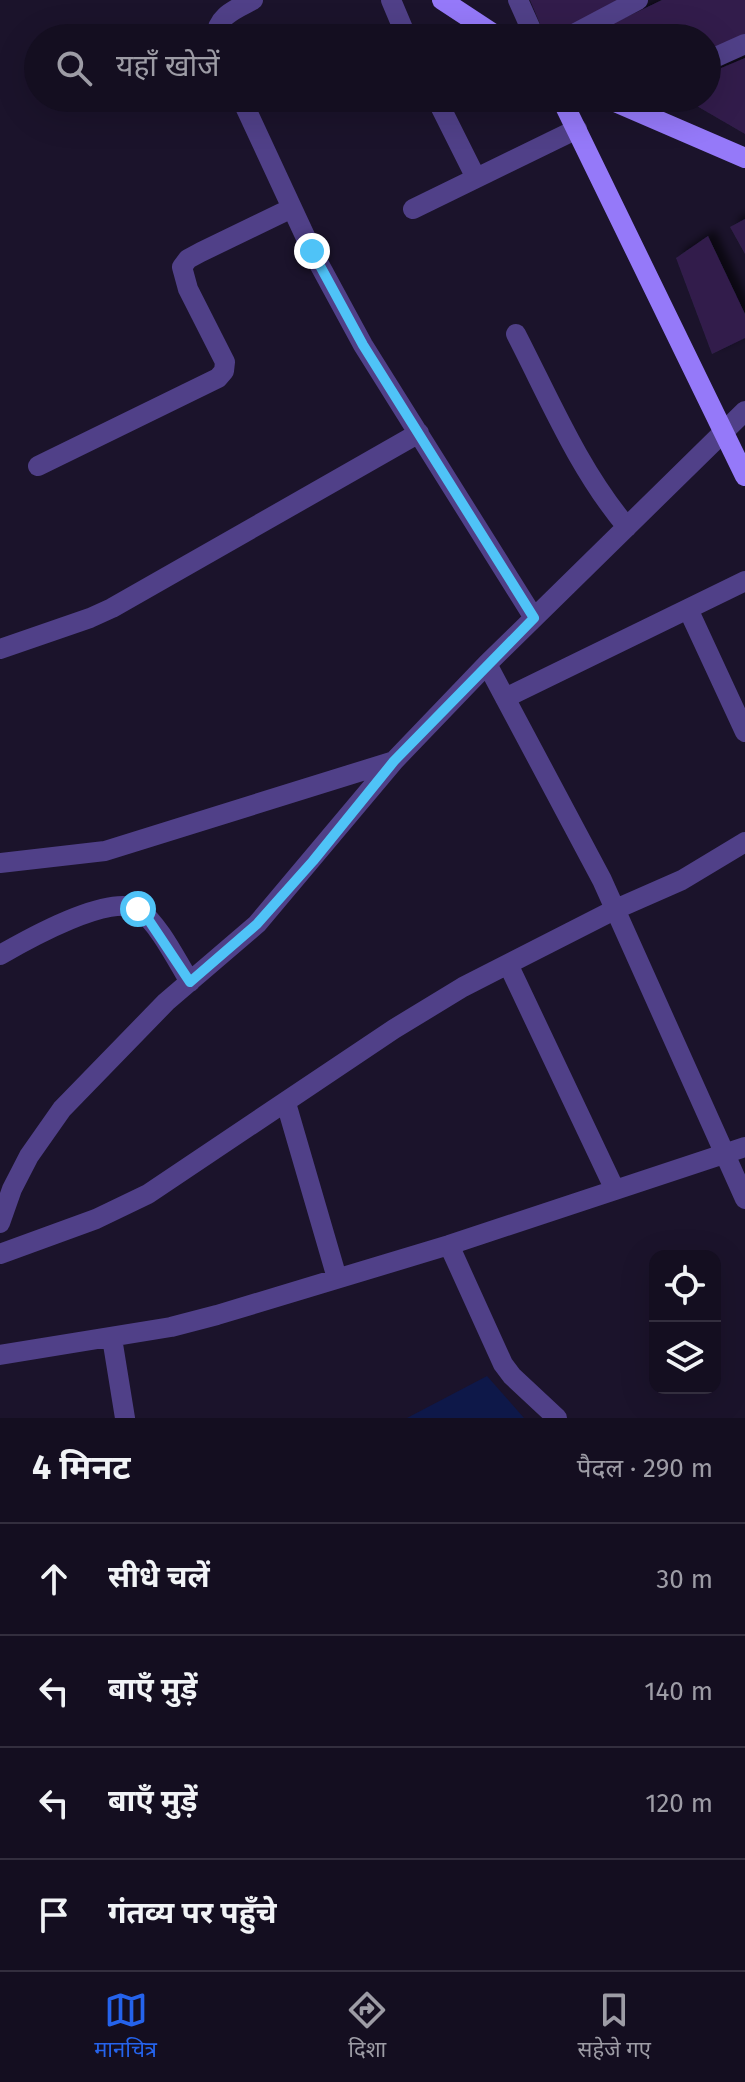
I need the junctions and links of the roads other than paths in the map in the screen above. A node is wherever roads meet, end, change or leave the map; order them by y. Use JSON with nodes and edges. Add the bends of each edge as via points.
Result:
{"nodes":[{"id":1,"x":253,"y":0,"type":"edge"},
{"id":2,"x":391,"y":0,"type":"edge"},
{"id":3,"x":442,"y":0,"type":"edge"},
{"id":4,"x":518,"y":0,"type":"edge"},
{"id":5,"x":638,"y":0,"type":"edge"},
{"id":6,"x":219,"y":24,"type":"edge"},
{"id":7,"x":401,"y":24,"type":"edge"},
{"id":8,"x":479,"y":24,"type":"edge"},
{"id":9,"x":529,"y":24,"type":"edge"},
{"id":10,"x":593,"y":24,"type":"edge"},
{"id":11,"x":745,"y":44,"type":"edge"},
{"id":12,"x":721,"y":55,"type":"edge"},
{"id":13,"x":247,"y":112,"type":"edge"},
{"id":14,"x":443,"y":112,"type":"edge"},
{"id":15,"x":568,"y":112,"type":"edge"},
{"id":16,"x":642,"y":112,"type":"edge"},
{"id":17,"x":577,"y":129,"type":"junction"},
{"id":18,"x":745,"y":158,"type":"edge"},
{"id":19,"x":476,"y":178,"type":"junction"},
{"id":20,"x":292,"y":208,"type":"junction"},
{"id":21,"x":413,"y":209,"type":"dead end"},
{"id":22,"x":516,"y":334,"type":"dead end"},
{"id":23,"x":745,"y":411,"type":"edge"},
{"id":24,"x":724,"y":431,"type":"junction"},
{"id":25,"x":419,"y":433,"type":"junction"},
{"id":26,"x":38,"y":466,"type":"dead end"},
{"id":27,"x":745,"y":476,"type":"edge"},
{"id":28,"x":627,"y":527,"type":"junction"},
{"id":29,"x":745,"y":581,"type":"edge"},
{"id":30,"x":688,"y":609,"type":"junction"},
{"id":31,"x":534,"y":618,"type":"junction"},
{"id":32,"x":0,"y":649,"type":"edge"},
{"id":33,"x":487,"y":664,"type":"junction"},
{"id":34,"x":505,"y":698,"type":"junction"},
{"id":35,"x":745,"y":732,"type":"edge"},
{"id":36,"x":394,"y":761,"type":"junction"},
{"id":37,"x":745,"y":842,"type":"edge"},
{"id":38,"x":0,"y":863,"type":"edge"},
{"id":39,"x":616,"y":909,"type":"junction"},
{"id":40,"x":0,"y":955,"type":"edge"},
{"id":41,"x":508,"y":964,"type":"junction"},
{"id":42,"x":190,"y":982,"type":"junction"},
{"id":43,"x":286,"y":1103,"type":"junction"},
{"id":44,"x":735,"y":1150,"type":"edge"},
{"id":45,"x":615,"y":1190,"type":"junction"},
{"id":46,"x":745,"y":1199,"type":"edge"},
{"id":47,"x":0,"y":1223,"type":"edge"},
{"id":48,"x":449,"y":1245,"type":"junction"},
{"id":49,"x":0,"y":1254,"type":"edge"},
{"id":50,"x":337,"y":1278,"type":"junction"},
{"id":51,"x":112,"y":1338,"type":"junction"},
{"id":52,"x":0,"y":1355,"type":"edge"},
{"id":53,"x":125,"y":1418,"type":"edge"},
{"id":54,"x":557,"y":1418,"type":"edge"}],
"edges":[{"from":1,"to":6,"type":"street"},
{"from":2,"to":7,"type":"street"},
{"from":3,"to":8,"type":"street"},
{"from":4,"to":9,"type":"street"},
{"from":5,"to":10,"type":"street"},
{"from":11,"to":12,"type":"street"},
{"from":13,"to":20,"type":"street"},
{"from":14,"to":19,"type":"street"},
{"from":15,"to":17,"type":"street"},
{"from":16,"to":18,"type":"street"},
{"from":17,"to":19,"type":"street"},
{"from":17,"to":24,"type":"street"},
{"from":19,"to":21,"type":"street"},
{"from":20,"to":25,"type":"street","via":[[363,345]]},
{"from":20,"to":26,"type":"street","via":[[201,252],[182,267],[225,362],[218,378]]},
{"from":22,"to":28,"type":"street","via":[[587,473]]},
{"from":23,"to":24,"type":"street"},
{"from":24,"to":27,"type":"street"},
{"from":24,"to":28,"type":"street"},
{"from":25,"to":31,"type":"street"},
{"from":25,"to":32,"type":"street","via":[[112,608]]},
{"from":28,"to":31,"type":"street"},
{"from":29,"to":30,"type":"street"},
{"from":30,"to":34,"type":"street"},
{"from":30,"to":35,"type":"street"},
{"from":31,"to":33,"type":"street"},
{"from":33,"to":34,"type":"street"},
{"from":33,"to":36,"type":"street"},
{"from":34,"to":39,"type":"street"},
{"from":36,"to":38,"type":"street","via":[[105,851]]},
{"from":36,"to":42,"type":"street","via":[[257,924]]},
{"from":37,"to":39,"type":"street","via":[[682,880]]},
{"from":39,"to":41,"type":"street"},
{"from":39,"to":44,"type":"street"},
{"from":40,"to":42,"type":"street","via":[[62,922],[127,904],[148,919]]},
{"from":41,"to":43,"type":"street","via":[[394,1029]]},
{"from":41,"to":45,"type":"street"},
{"from":42,"to":47,"type":"street","via":[[62,1109],[29,1156]]},
{"from":43,"to":49,"type":"street","via":[[148,1194]]},
{"from":43,"to":50,"type":"street"},
{"from":44,"to":45,"type":"street"},
{"from":44,"to":46,"type":"street"},
{"from":45,"to":48,"type":"street"},
{"from":48,"to":50,"type":"street"},
{"from":48,"to":54,"type":"street","via":[[503,1364]]},
{"from":50,"to":51,"type":"street","via":[[217,1315]]},
{"from":51,"to":52,"type":"street"},
{"from":51,"to":53,"type":"street"}]}
